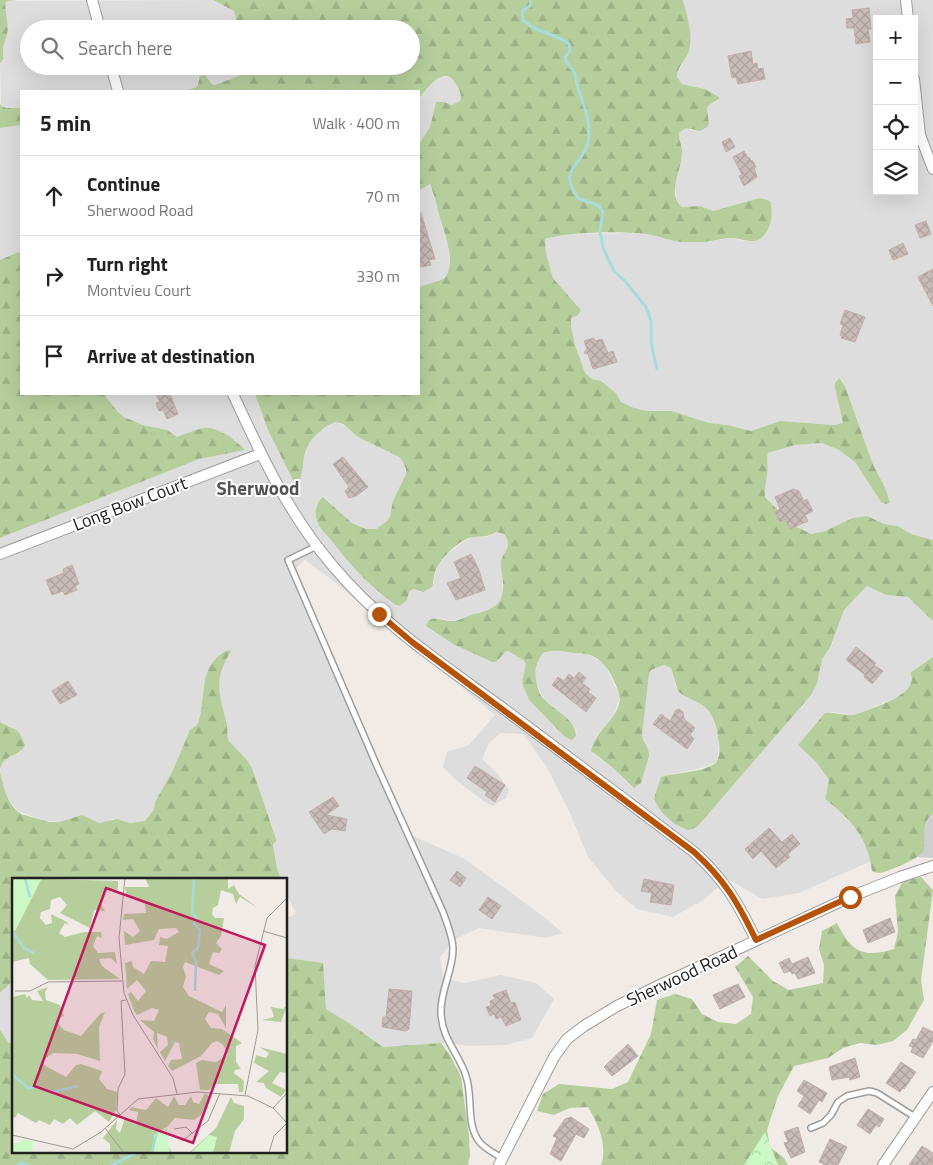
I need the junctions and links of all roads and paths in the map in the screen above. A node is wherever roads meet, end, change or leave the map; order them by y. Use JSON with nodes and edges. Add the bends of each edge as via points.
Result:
{"nodes":[{"id":1,"x":92,"y":0,"type":"edge"},
{"id":2,"x":906,"y":0,"type":"edge"},
{"id":3,"x":908,"y":15,"type":"edge"},
{"id":4,"x":98,"y":20,"type":"edge"},
{"id":5,"x":113,"y":75,"type":"edge"},
{"id":6,"x":118,"y":90,"type":"edge"},
{"id":7,"x":917,"y":105,"type":"edge"},
{"id":8,"x":933,"y":169,"type":"edge"},
{"id":9,"x":233,"y":395,"type":"edge"},
{"id":10,"x":260,"y":454,"type":"junction"},
{"id":11,"x":317,"y":546,"type":"junction"},
{"id":12,"x":0,"y":554,"type":"edge"},
{"id":13,"x":933,"y":866,"type":"edge"},
{"id":14,"x":756,"y":940,"type":"junction"},
{"id":15,"x":933,"y":1092,"type":"edge"},
{"id":16,"x":915,"y":1117,"type":"junction"},
{"id":17,"x":811,"y":1128,"type":"dead end"},
{"id":18,"x":501,"y":1162,"type":"edge"},
{"id":19,"x":883,"y":1165,"type":"edge"}],
"edges":[{"from":1,"to":4,"type":"street"},
{"from":2,"to":3,"type":"street"},
{"from":5,"to":6,"type":"street"},
{"from":7,"to":8,"type":"street","via":[[920,135]]},
{"from":9,"to":10,"type":"street"},
{"from":10,"to":11,"type":"street","via":[[291,510]]},
{"from":10,"to":12,"type":"street","name":"Long Bow Court"},
{"from":11,"to":14,"type":"street","via":[[363,600],[412,642],[694,852],[726,885]]},
{"from":11,"to":18,"type":"lane","via":[[288,560],[443,912],[453,948],[441,1011],[442,1025],[466,1075],[472,1123],[478,1141]]},
{"from":13,"to":14,"type":"street","name":"Sherwood Road","via":[[867,890]]},
{"from":14,"to":18,"type":"street","name":"Sherwood Road","via":[[638,996],[574,1033],[554,1057]]},
{"from":15,"to":16,"type":"street"},
{"from":16,"to":17,"type":"lane","via":[[869,1091],[847,1096],[838,1102],[823,1123]]},
{"from":16,"to":19,"type":"street"}]}
